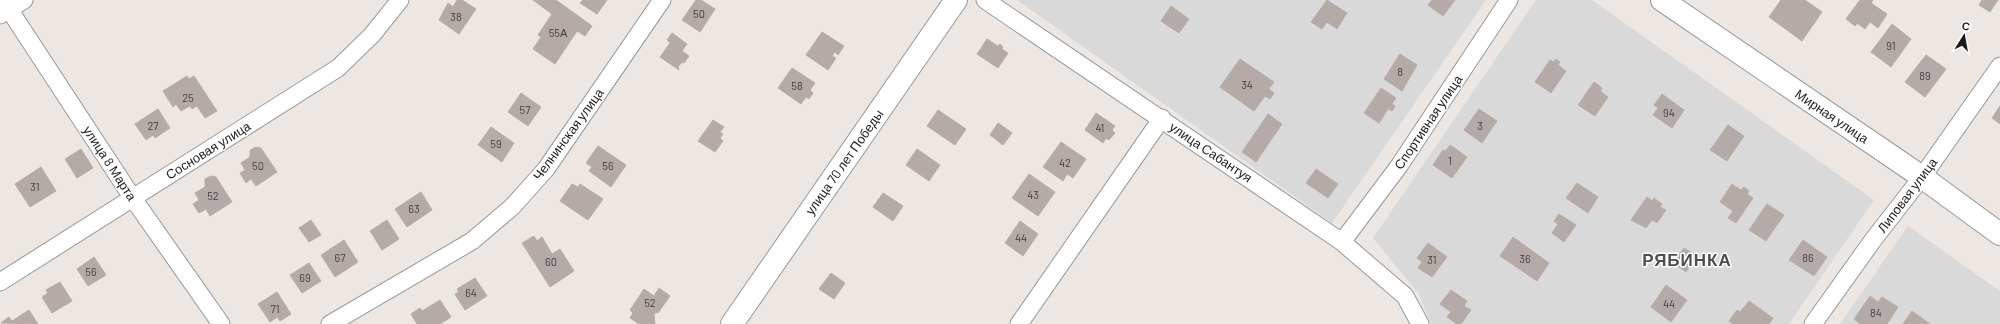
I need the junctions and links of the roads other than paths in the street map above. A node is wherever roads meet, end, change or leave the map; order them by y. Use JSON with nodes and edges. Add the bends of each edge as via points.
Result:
{"nodes":[{"id":1,"x":24,"y":0,"type":"edge"},
{"id":2,"x":400,"y":0,"type":"edge"},
{"id":3,"x":662,"y":0,"type":"edge"},
{"id":4,"x":956,"y":0,"type":"edge"},
{"id":5,"x":985,"y":0,"type":"edge"},
{"id":6,"x":1509,"y":0,"type":"edge"},
{"id":7,"x":1662,"y":0,"type":"edge"},
{"id":8,"x":4,"y":8,"type":"edge"},
{"id":9,"x":2000,"y":66,"type":"edge"},
{"id":10,"x":1162,"y":118,"type":"junction"},
{"id":11,"x":1922,"y":177,"type":"junction"},
{"id":12,"x":132,"y":197,"type":"junction"},
{"id":13,"x":2000,"y":234,"type":"edge"},
{"id":14,"x":1342,"y":242,"type":"junction"},
{"id":15,"x":0,"y":282,"type":"edge"},
{"id":16,"x":221,"y":324,"type":"edge"},
{"id":17,"x":330,"y":324,"type":"edge"},
{"id":18,"x":732,"y":324,"type":"edge"},
{"id":19,"x":1020,"y":324,"type":"edge"},
{"id":20,"x":1420,"y":324,"type":"edge"},
{"id":21,"x":1813,"y":324,"type":"edge"}],
"edges":[{"from":1,"to":8,"type":"street"},
{"from":2,"to":12,"type":"street","name":"Сосновая улица","via":[[372,35],[338,68]]},
{"from":3,"to":17,"type":"street","name":"Челнинская улица","via":[[546,169],[512,207],[472,241]]},
{"from":4,"to":18,"type":"street","name":"улица 70 лет Победы"},
{"from":5,"to":10,"type":"street","name":"улица Сабантуя"},
{"from":6,"to":14,"type":"street","name":"Спортивная улица","via":[[1399,166]]},
{"from":7,"to":11,"type":"street","name":"Мирная улица"},
{"from":8,"to":12,"type":"street","name":"улица 8 Марта"},
{"from":9,"to":11,"type":"street","name":"Липовая улица"},
{"from":10,"to":14,"type":"street","name":"улица Сабантуя"},
{"from":10,"to":19,"type":"street"},
{"from":11,"to":13,"type":"street","name":"Мирная улица"},
{"from":11,"to":21,"type":"street","name":"Липовая улица"},
{"from":12,"to":15,"type":"street","name":"Сосновая улица"},
{"from":12,"to":16,"type":"street","name":"улица 8 Марта"},
{"from":14,"to":20,"type":"street","name":"улица Сабантуя","via":[[1405,296]]}]}
